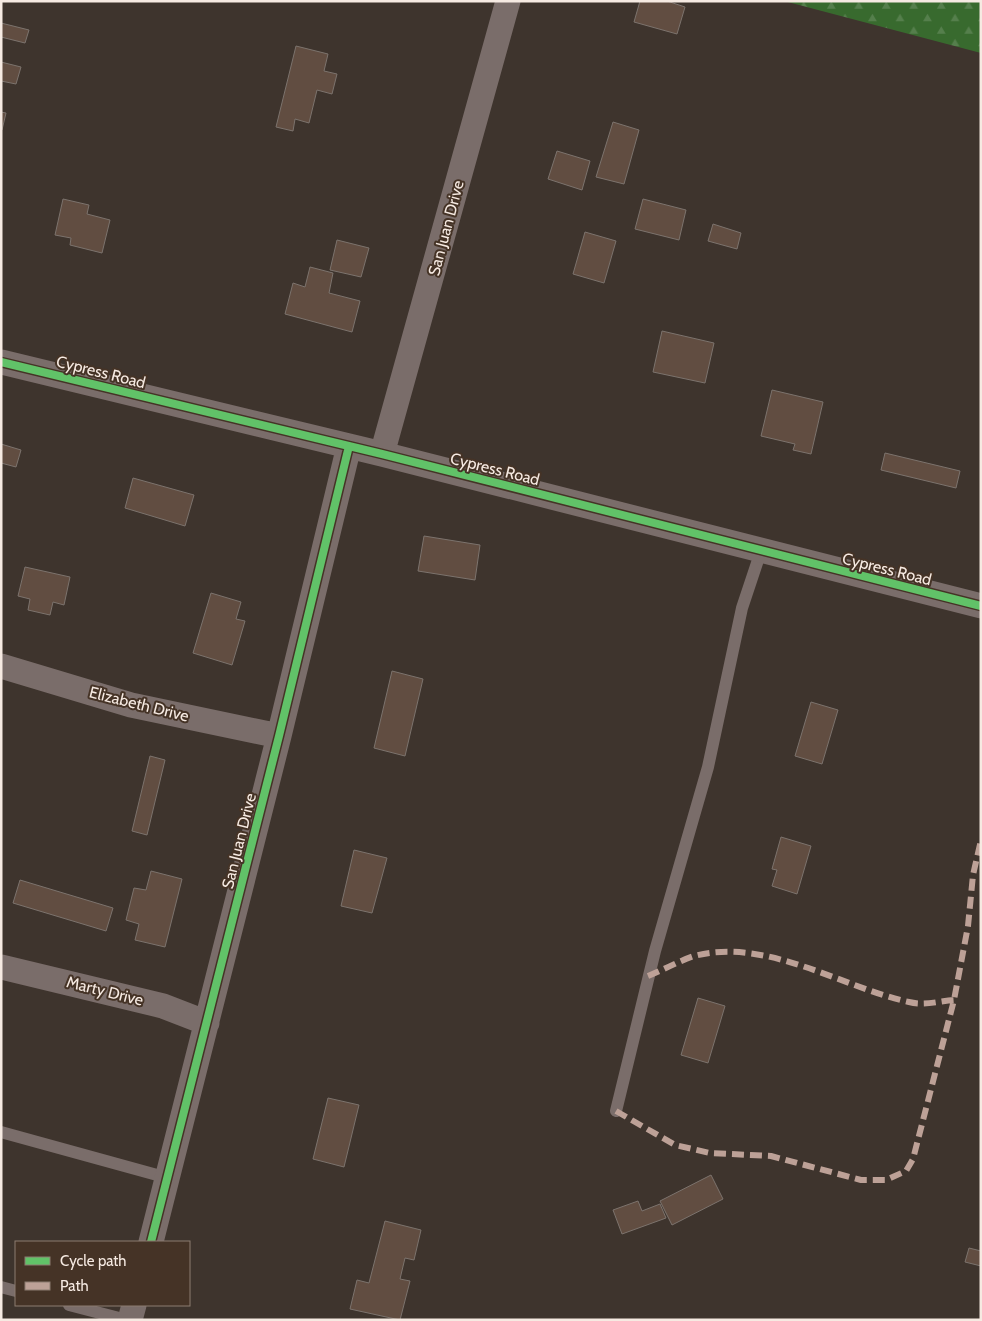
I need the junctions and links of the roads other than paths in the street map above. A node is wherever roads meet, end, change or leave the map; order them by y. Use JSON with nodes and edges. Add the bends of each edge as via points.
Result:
{"nodes":[{"id":1,"x":508,"y":1,"type":"edge"},
{"id":2,"x":1,"y":362,"type":"edge"},
{"id":3,"x":349,"y":446,"type":"junction"},
{"id":4,"x":382,"y":454,"type":"junction"},
{"id":5,"x":760,"y":551,"type":"junction"},
{"id":6,"x":981,"y":606,"type":"edge"},
{"id":7,"x":1,"y":666,"type":"edge"},
{"id":8,"x":279,"y":736,"type":"junction"},
{"id":9,"x":1,"y":967,"type":"edge"},
{"id":10,"x":207,"y":1023,"type":"junction"},
{"id":11,"x":616,"y":1111,"type":"dead end"},
{"id":12,"x":1,"y":1132,"type":"edge"},
{"id":13,"x":168,"y":1178,"type":"junction"},
{"id":14,"x":151,"y":1241,"type":"edge"},
{"id":15,"x":1,"y":1287,"type":"edge"},
{"id":16,"x":15,"y":1291,"type":"edge"},
{"id":17,"x":73,"y":1306,"type":"edge"},
{"id":18,"x":134,"y":1306,"type":"edge"},
{"id":19,"x":128,"y":1320,"type":"edge"}],
"edges":[{"from":1,"to":4,"type":"street","name":"San Juan Drive"},
{"from":2,"to":3,"type":"street","name":"Cypress Road"},
{"from":3,"to":4,"type":"street","name":"Cypress Road"},
{"from":3,"to":8,"type":"street","name":"San Juan Drive"},
{"from":4,"to":5,"type":"street","name":"Cypress Road"},
{"from":5,"to":6,"type":"street","name":"Cypress Road"},
{"from":5,"to":11,"type":"lane","via":[[742,608],[708,767],[653,959]]},
{"from":7,"to":8,"type":"street","name":"Elizabeth Drive","via":[[131,705]]},
{"from":8,"to":10,"type":"street","name":"San Juan Drive"},
{"from":9,"to":10,"type":"street","name":"Marty Drive","via":[[163,1006]]},
{"from":10,"to":13,"type":"street","name":"San Juan Drive"},
{"from":12,"to":13,"type":"lane"},
{"from":13,"to":14,"type":"street","name":"San Juan Drive"},
{"from":15,"to":16,"type":"lane"},
{"from":17,"to":19,"type":"lane"},
{"from":18,"to":19,"type":"street"}]}
